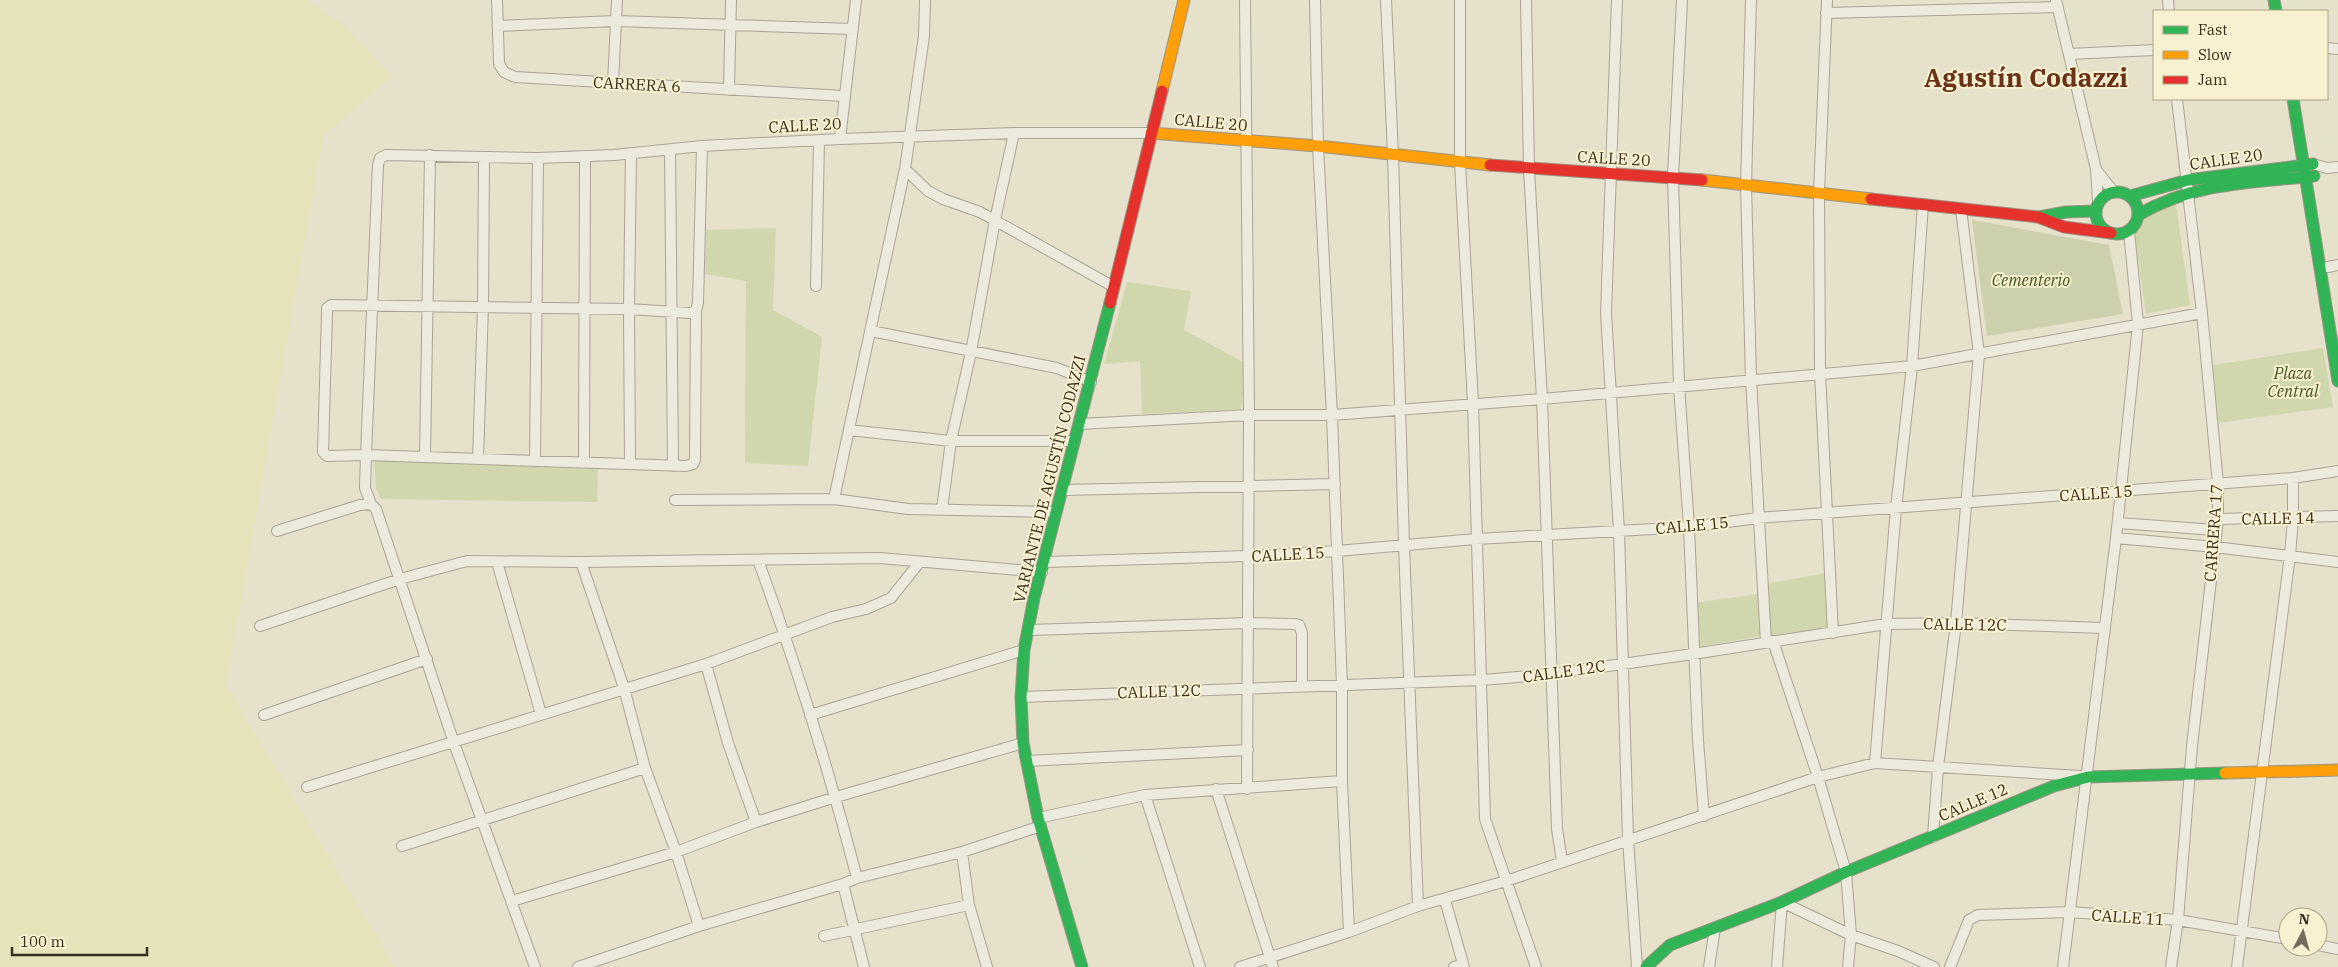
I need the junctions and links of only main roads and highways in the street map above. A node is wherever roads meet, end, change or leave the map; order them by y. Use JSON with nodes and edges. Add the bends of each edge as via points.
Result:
{"nodes":[{"id":1,"x":1184,"y":0,"type":"edge"},
{"id":2,"x":2293,"y":100,"type":"edge"},
{"id":3,"x":2301,"y":100,"type":"edge"},
{"id":4,"x":1151,"y":133,"type":"junction"},
{"id":5,"x":2309,"y":164,"type":"junction"},
{"id":6,"x":2311,"y":176,"type":"junction"},
{"id":7,"x":2188,"y":186,"type":"junction"},
{"id":8,"x":2130,"y":196,"type":"junction"},
{"id":9,"x":2097,"y":207,"type":"junction"},
{"id":10,"x":2138,"y":215,"type":"junction"},
{"id":11,"x":2038,"y":217,"type":"junction"},
{"id":12,"x":2110,"y":233,"type":"junction"},
{"id":13,"x":2333,"y":266,"type":"edge"},
{"id":14,"x":2338,"y":330,"type":"edge"},
{"id":15,"x":2336,"y":347,"type":"edge"},
{"id":16,"x":2338,"y":380,"type":"edge"},
{"id":17,"x":2338,"y":770,"type":"edge"},
{"id":18,"x":1082,"y":967,"type":"edge"},
{"id":19,"x":1646,"y":967,"type":"edge"}],
"edges":[{"from":1,"to":4,"type":"main road","name":"VARIANTE DE AGUSTÍN CODAZZI"},
{"from":2,"to":5,"type":"main road"},
{"from":3,"to":5,"type":"main road"},
{"from":4,"to":11,"type":"main road","name":"CALLE 20","via":[[1318,146],[1529,169],[1673,177]]},
{"from":4,"to":18,"type":"main road","name":"VARIANTE DE AGUSTÍN CODAZZI","via":[[1091,382],[1034,598],[1024,650],[1021,696],[1026,761],[1039,822]]},
{"from":5,"to":6,"type":"main road"},
{"from":5,"to":7,"type":"main road","name":"CALLE 20"},
{"from":6,"to":7,"type":"main road","name":"CALLE 20"},
{"from":6,"to":13,"type":"main road"},
{"from":6,"to":15,"type":"main road"},
{"from":7,"to":8,"type":"main road","name":"CALLE 20"},
{"from":7,"to":10,"type":"main road","name":"CALLE 20"},
{"from":8,"to":9,"type":"main road","via":[[2114,192],[2105,195]]},
{"from":8,"to":10,"type":"main road"},
{"from":9,"to":11,"type":"main road","name":"CALLE 20"},
{"from":9,"to":12,"type":"main road","via":[[2097,221]]},
{"from":10,"to":12,"type":"main road","via":[[2136,224],[2129,231]]},
{"from":11,"to":12,"type":"main road","name":"CALLE 20","via":[[2064,227]]},
{"from":13,"to":14,"type":"main road"},
{"from":15,"to":16,"type":"main road"},
{"from":17,"to":19,"type":"main road","name":"CALLE 12","via":[[2088,776],[2054,786],[1670,946]]}]}
